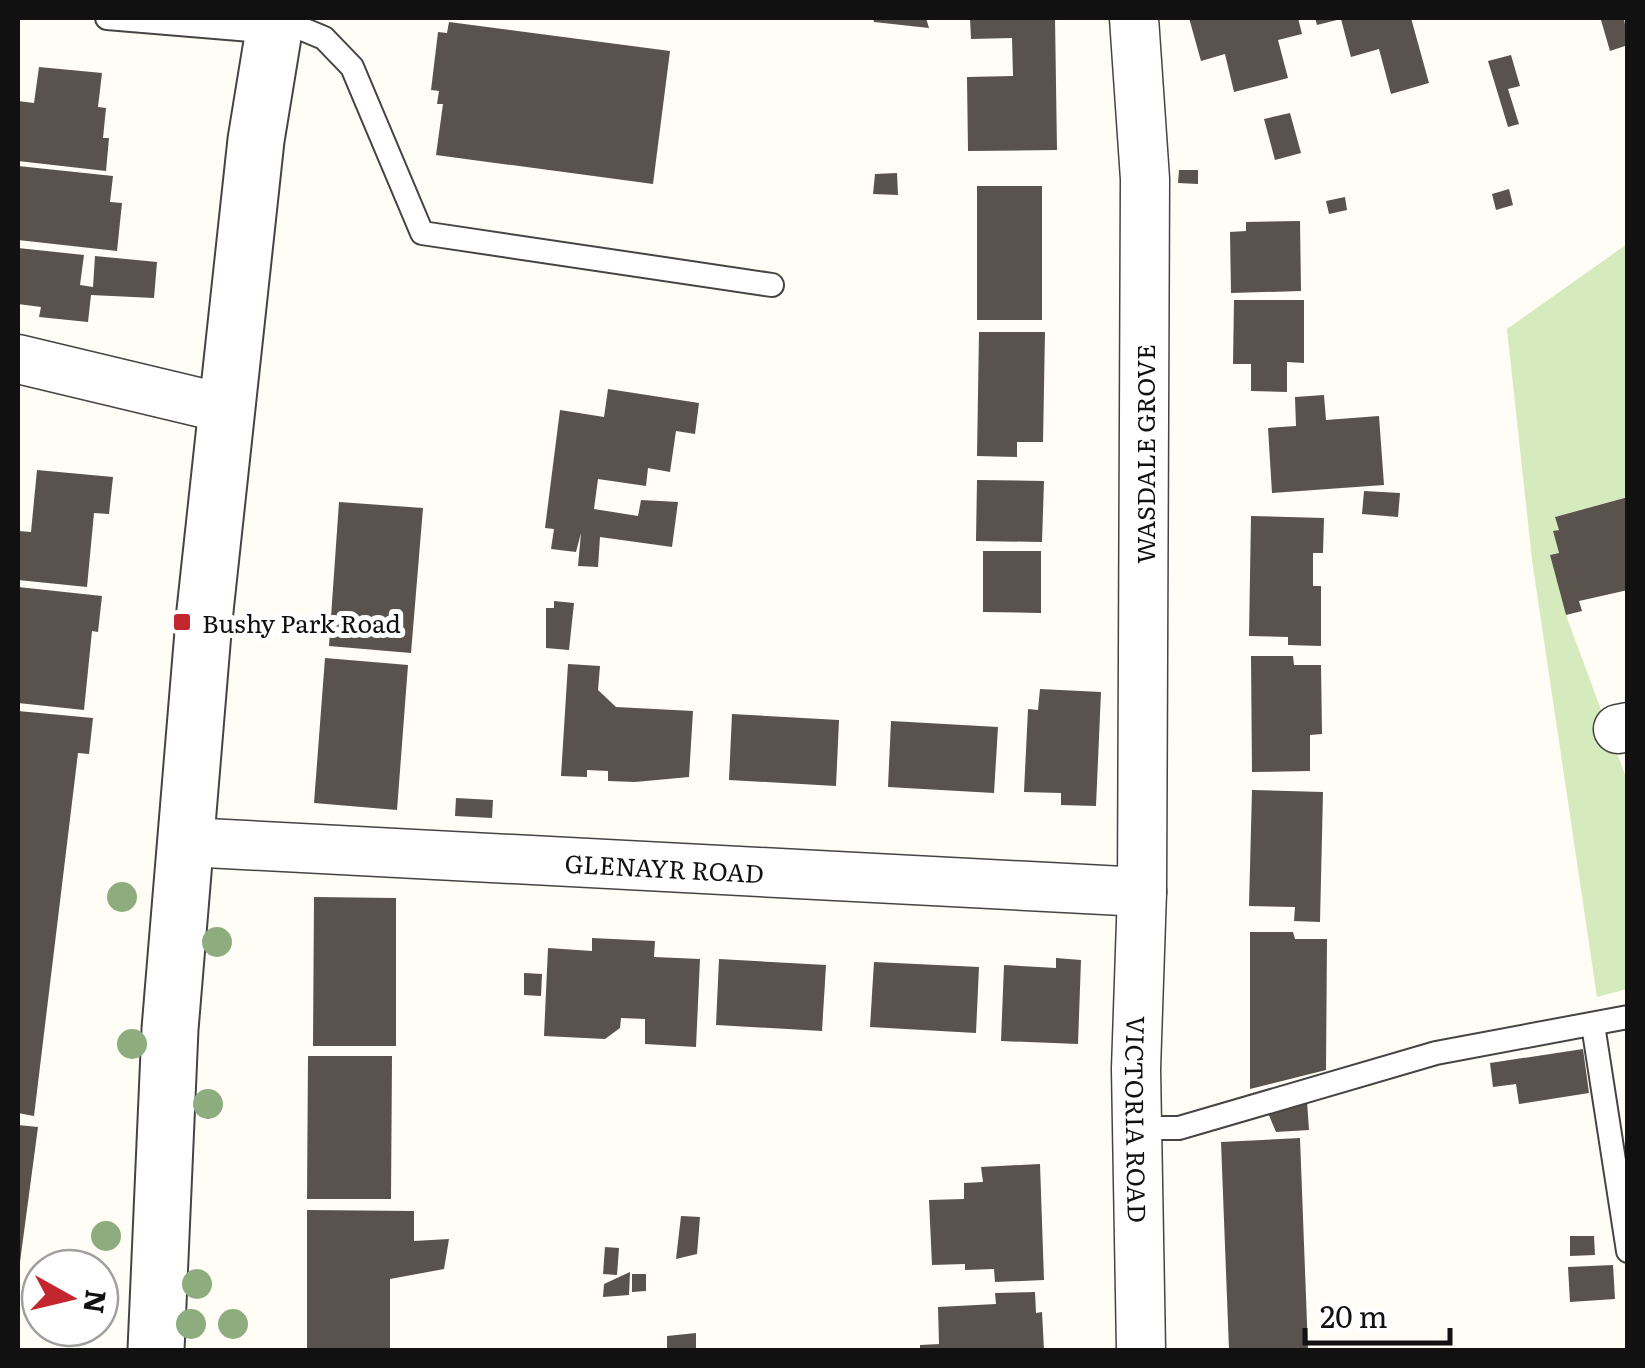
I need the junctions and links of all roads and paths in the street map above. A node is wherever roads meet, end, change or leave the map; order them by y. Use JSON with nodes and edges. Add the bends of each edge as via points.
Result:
{"nodes":[{"id":1,"x":107,"y":18,"type":"edge"},
{"id":2,"x":1134,"y":18,"type":"edge"},
{"id":3,"x":275,"y":22,"type":"edge"},
{"id":4,"x":772,"y":285,"type":"dead end"},
{"id":5,"x":18,"y":358,"type":"edge"},
{"id":6,"x":227,"y":410,"type":"junction"},
{"id":7,"x":187,"y":842,"type":"junction"},
{"id":8,"x":1142,"y":892,"type":"junction"},
{"id":9,"x":1628,"y":1017,"type":"edge"},
{"id":10,"x":1593,"y":1025,"type":"junction"},
{"id":11,"x":1137,"y":1128,"type":"junction"},
{"id":12,"x":1628,"y":1251,"type":"edge"},
{"id":13,"x":156,"y":1350,"type":"edge"},
{"id":14,"x":1141,"y":1350,"type":"edge"}],
"edges":[{"from":1,"to":3,"type":"lane"},
{"from":2,"to":8,"type":"street","name":"WASDALE GROVE","via":[[1145,179]]},
{"from":3,"to":4,"type":"lane","via":[[324,38],[352,67],[422,233]]},
{"from":3,"to":6,"type":"street"},
{"from":5,"to":6,"type":"street"},
{"from":6,"to":7,"type":"street"},
{"from":7,"to":8,"type":"street","name":"GLENAYR ROAD"},
{"from":7,"to":13,"type":"street","via":[[170,1030]]},
{"from":8,"to":11,"type":"street","name":"VICTORIA ROAD"},
{"from":9,"to":10,"type":"lane"},
{"from":10,"to":11,"type":"lane","via":[[1436,1053],[1179,1128]]},
{"from":10,"to":12,"type":"lane"},
{"from":11,"to":14,"type":"street","name":"VICTORIA ROAD"}]}
